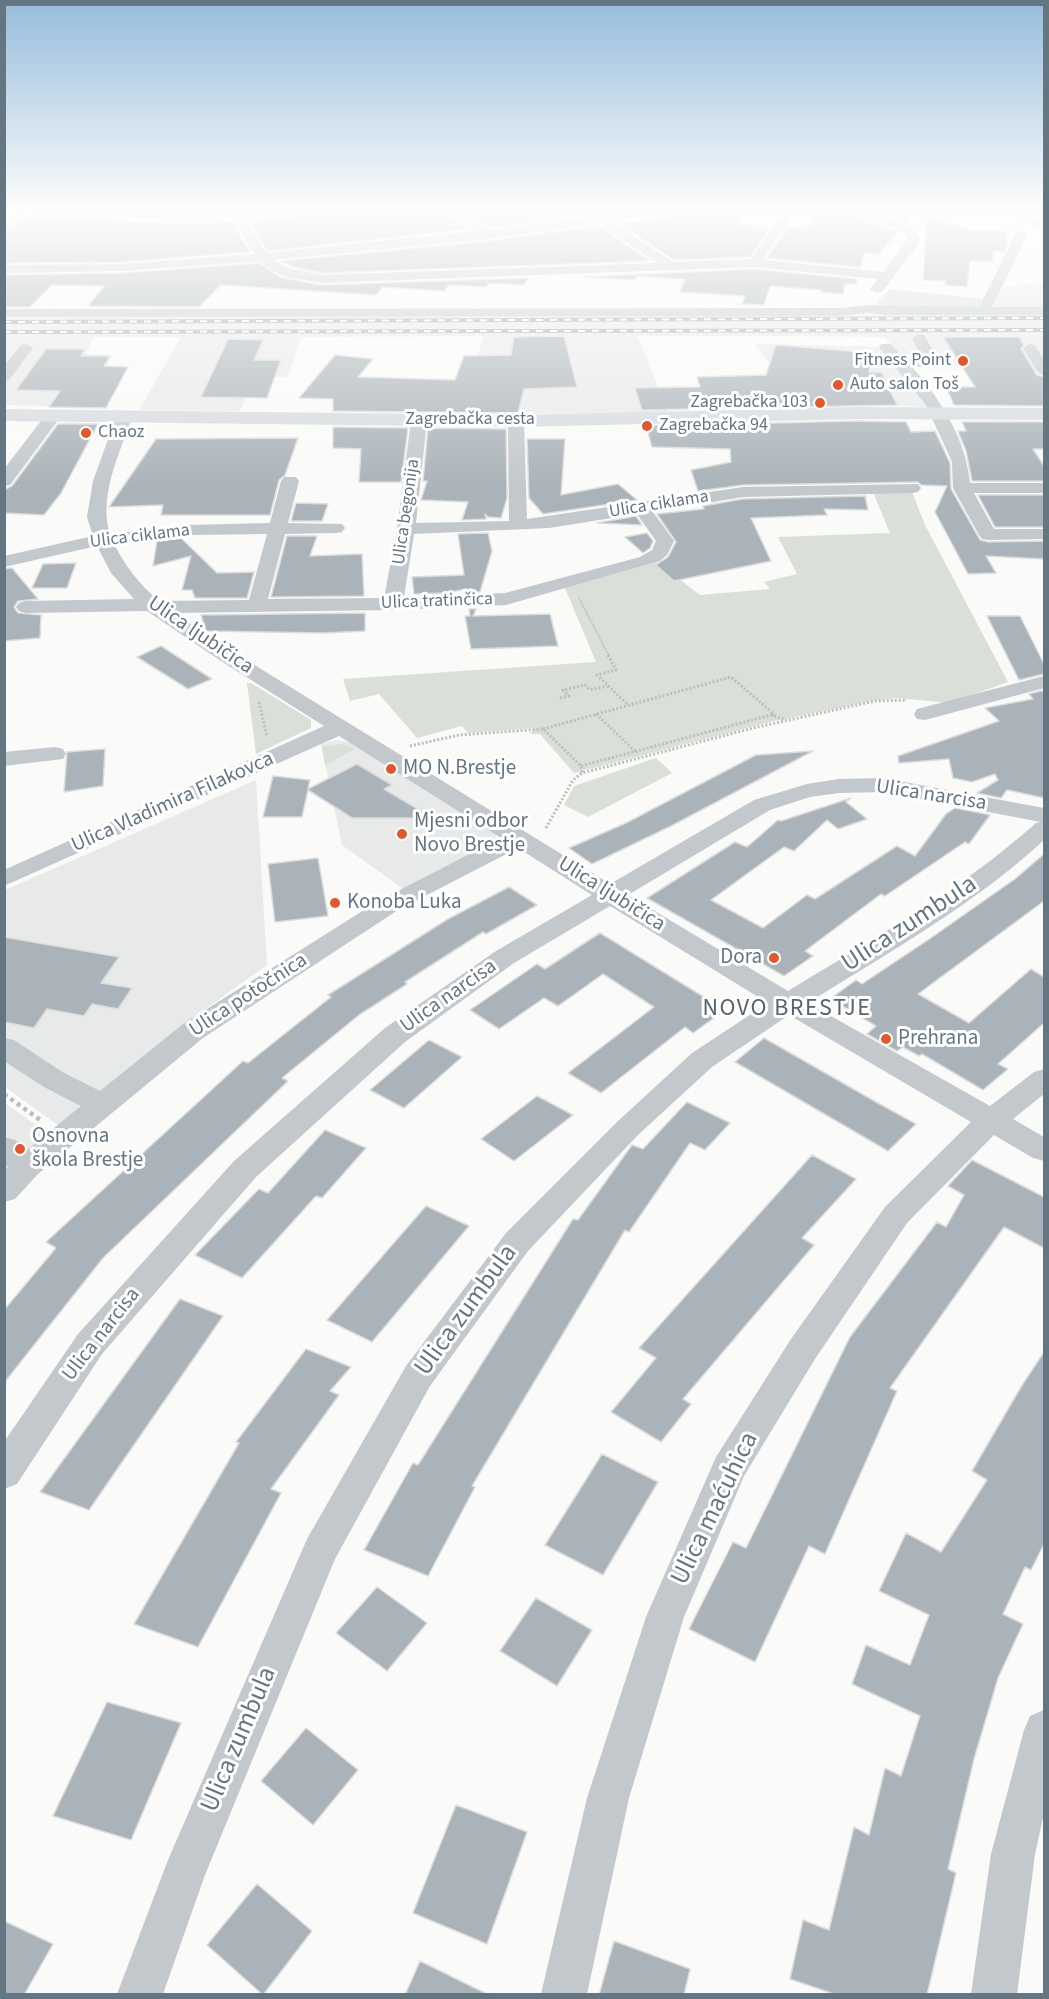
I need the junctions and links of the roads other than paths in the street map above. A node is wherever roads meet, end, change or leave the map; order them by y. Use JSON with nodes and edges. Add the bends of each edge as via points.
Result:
{"nodes":[{"id":1,"x":865,"y":301,"type":"edge"},
{"id":2,"x":988,"y":301,"type":"edge"},
{"id":3,"x":868,"y":309,"type":"junction"},
{"id":4,"x":1044,"y":311,"type":"edge"},
{"id":5,"x":983,"y":312,"type":"junction"},
{"id":6,"x":4,"y":313,"type":"edge"},
{"id":7,"x":919,"y":338,"type":"dead end"},
{"id":8,"x":886,"y":347,"type":"dead end"},
{"id":9,"x":26,"y":348,"type":"dead end"},
{"id":10,"x":1030,"y":348,"type":"dead end"},
{"id":11,"x":899,"y":363,"type":"junction"},
{"id":12,"x":1044,"y":371,"type":"edge"},
{"id":13,"x":4,"y":377,"type":"edge"},
{"id":14,"x":936,"y":413,"type":"junction"},
{"id":15,"x":1044,"y":414,"type":"edge"},
{"id":16,"x":4,"y":415,"type":"edge"},
{"id":17,"x":53,"y":416,"type":"junction"},
{"id":18,"x":124,"y":417,"type":"junction"},
{"id":19,"x":419,"y":420,"type":"junction"},
{"id":20,"x":516,"y":420,"type":"junction"},
{"id":21,"x":4,"y":481,"type":"edge"},
{"id":22,"x":290,"y":481,"type":"dead end"},
{"id":23,"x":912,"y":488,"type":"dead end"},
{"id":24,"x":962,"y":488,"type":"junction"},
{"id":25,"x":1044,"y":488,"type":"edge"},
{"id":26,"x":642,"y":508,"type":"junction"},
{"id":27,"x":518,"y":525,"type":"junction"},
{"id":28,"x":277,"y":528,"type":"junction"},
{"id":29,"x":336,"y":528,"type":"dead end"},
{"id":30,"x":406,"y":529,"type":"junction"},
{"id":31,"x":1044,"y":534,"type":"edge"},
{"id":32,"x":103,"y":540,"type":"junction"},
{"id":33,"x":4,"y":562,"type":"edge"},
{"id":34,"x":393,"y":604,"type":"junction"},
{"id":35,"x":153,"y":606,"type":"junction"},
{"id":36,"x":257,"y":606,"type":"junction"},
{"id":37,"x":26,"y":607,"type":"dead end"},
{"id":38,"x":1044,"y":681,"type":"edge"},
{"id":39,"x":925,"y":714,"type":"dead end"},
{"id":40,"x":340,"y":727,"type":"junction"},
{"id":41,"x":55,"y":754,"type":"dead end"},
{"id":42,"x":4,"y":759,"type":"edge"},
{"id":43,"x":1044,"y":815,"type":"edge"},
{"id":44,"x":1044,"y":828,"type":"edge"},
{"id":45,"x":523,"y":840,"type":"junction"},
{"id":46,"x":7,"y":874,"type":"edge"},
{"id":47,"x":610,"y":896,"type":"junction"},
{"id":48,"x":788,"y":1003,"type":"junction"},
{"id":49,"x":4,"y":1047,"type":"edge"},
{"id":50,"x":1044,"y":1079,"type":"edge"},
{"id":51,"x":104,"y":1105,"type":"junction"},
{"id":52,"x":991,"y":1120,"type":"junction"},
{"id":53,"x":1044,"y":1150,"type":"edge"},
{"id":54,"x":16,"y":1157,"type":"edge"},
{"id":55,"x":4,"y":1191,"type":"edge"},
{"id":56,"x":4,"y":1473,"type":"edge"},
{"id":57,"x":1044,"y":1730,"type":"edge"},
{"id":58,"x":140,"y":1995,"type":"edge"},
{"id":59,"x":564,"y":1995,"type":"edge"},
{"id":60,"x":994,"y":1995,"type":"edge"}],
"edges":[{"from":1,"to":3,"type":"street"},
{"from":2,"to":5,"type":"street"},
{"from":3,"to":5,"type":"street"},
{"from":3,"to":6,"type":"street"},
{"from":4,"to":5,"type":"street"},
{"from":7,"to":11,"type":"street","via":[[933,363]]},
{"from":8,"to":11,"type":"street"},
{"from":9,"to":13,"type":"street"},
{"from":10,"to":12,"type":"street"},
{"from":11,"to":14,"type":"street","via":[[926,392]]},
{"from":14,"to":15,"type":"main road","name":"Zagrebačka cesta"},
{"from":14,"to":20,"type":"main road","name":"Zagrebačka cesta"},
{"from":14,"to":24,"type":"street","via":[[960,462]]},
{"from":16,"to":17,"type":"main road","name":"Zagrebačka cesta"},
{"from":17,"to":18,"type":"main road","name":"Zagrebačka cesta"},
{"from":17,"to":21,"type":"street"},
{"from":18,"to":19,"type":"main road","name":"Zagrebačka cesta"},
{"from":18,"to":32,"type":"street","name":"Ulica ljubičica","via":[[98,501],[96,517]]},
{"from":19,"to":20,"type":"main road","name":"Zagrebačka cesta"},
{"from":19,"to":30,"type":"street","name":"Ulica begonija"},
{"from":20,"to":27,"type":"street"},
{"from":22,"to":28,"type":"street"},
{"from":23,"to":26,"type":"street","name":"Ulica ciklama","via":[[743,492]]},
{"from":24,"to":25,"type":"street"},
{"from":24,"to":31,"type":"street","via":[[988,535]]},
{"from":26,"to":27,"type":"street","name":"Ulica ciklama"},
{"from":26,"to":34,"type":"street","name":"Ulica tratinčica","via":[[665,541],[662,551],[646,561],[492,602]]},
{"from":27,"to":30,"type":"street","name":"Ulica ciklama"},
{"from":28,"to":29,"type":"street","name":"Ulica ciklama"},
{"from":28,"to":32,"type":"street","name":"Ulica ciklama","via":[[188,530]]},
{"from":28,"to":36,"type":"street"},
{"from":30,"to":34,"type":"street","name":"Ulica begonija"},
{"from":32,"to":33,"type":"street","name":"Ulica ciklama"},
{"from":32,"to":35,"type":"street","name":"Ulica ljubičica","via":[[124,577]]},
{"from":34,"to":36,"type":"street","name":"Ulica tratinčica"},
{"from":35,"to":36,"type":"street","name":"Ulica tratinčica"},
{"from":35,"to":37,"type":"street","name":"Ulica tratinčica"},
{"from":35,"to":40,"type":"street","name":"Ulica ljubičica"},
{"from":38,"to":39,"type":"street"},
{"from":40,"to":45,"type":"street","name":"Ulica ljubičica"},
{"from":40,"to":46,"type":"street","name":"Ulica Vladimira Filakovca"},
{"from":41,"to":42,"type":"street"},
{"from":43,"to":47,"type":"street","name":"Ulica narcisa","via":[[883,785],[807,791],[762,805]]},
{"from":44,"to":48,"type":"street","name":"Ulica zumbula","via":[[1009,860],[936,911]]},
{"from":45,"to":47,"type":"street","name":"Ulica ljubičica"},
{"from":45,"to":51,"type":"street","name":"Ulica potočnica","via":[[389,905],[203,1024]]},
{"from":47,"to":48,"type":"street","name":"Ulica ljubičica"},
{"from":47,"to":56,"type":"street","name":"Ulica narcisa","via":[[505,957],[395,1035],[245,1169],[90,1344]]},
{"from":48,"to":52,"type":"street","name":"Ulica ljubičica"},
{"from":48,"to":58,"type":"street","name":"Ulica zumbula","via":[[702,1060],[628,1128],[517,1242],[418,1376],[320,1551],[183,1875]]},
{"from":49,"to":51,"type":"street","via":[[54,1080]]},
{"from":50,"to":52,"type":"street","name":"Ulica maćuhica"},
{"from":51,"to":54,"type":"street","name":"Ulica potočnica","via":[[65,1138]]},
{"from":52,"to":53,"type":"street","name":"Ulica ljubičica"},
{"from":52,"to":59,"type":"street","name":"Ulica maćuhica","via":[[896,1215],[803,1349],[729,1468],[664,1617],[608,1798]]},
{"from":54,"to":55,"type":"street","name":"Ulica potočnica"},
{"from":57,"to":60,"type":"street","via":[[1013,1854]]}]}
